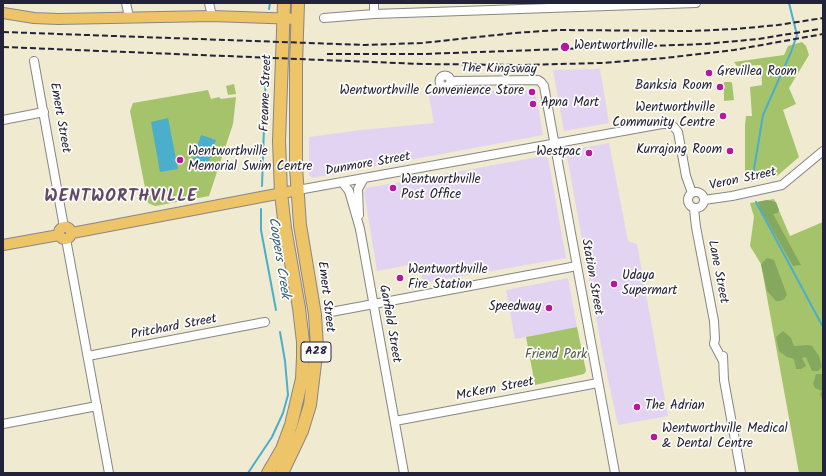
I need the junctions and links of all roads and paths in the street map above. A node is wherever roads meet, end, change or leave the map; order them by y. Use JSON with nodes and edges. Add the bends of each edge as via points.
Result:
{"nodes":[{"id":1,"x":126,"y":3,"type":"edge"},
{"id":2,"x":209,"y":3,"type":"edge"},
{"id":3,"x":284,"y":3,"type":"edge"},
{"id":4,"x":298,"y":3,"type":"edge"},
{"id":5,"x":374,"y":3,"type":"edge"},
{"id":6,"x":696,"y":3,"type":"edge"},
{"id":7,"x":532,"y":6,"type":"edge"},
{"id":8,"x":3,"y":13,"type":"edge"},
{"id":9,"x":374,"y":14,"type":"junction"},
{"id":10,"x":212,"y":16,"type":"junction"},
{"id":11,"x":129,"y":17,"type":"junction"},
{"id":12,"x":324,"y":18,"type":"dead end"},
{"id":13,"x":283,"y":19,"type":"junction"},
{"id":14,"x":298,"y":19,"type":"junction"},
{"id":15,"x":34,"y":61,"type":"dead end"},
{"id":16,"x":451,"y":81,"type":"dead end"},
{"id":17,"x":544,"y":86,"type":"joint"},
{"id":18,"x":44,"y":112,"type":"junction"},
{"id":19,"x":3,"y":120,"type":"edge"},
{"id":20,"x":555,"y":143,"type":"junction"},
{"id":21,"x":823,"y":151,"type":"edge"},
{"id":22,"x":364,"y":178,"type":"junction"},
{"id":23,"x":342,"y":182,"type":"junction"},
{"id":24,"x":298,"y":190,"type":"junction"},
{"id":25,"x":282,"y":193,"type":"junction"},
{"id":26,"x":692,"y":193,"type":"junction"},
{"id":27,"x":704,"y":200,"type":"junction"},
{"id":28,"x":694,"y":208,"type":"junction"},
{"id":29,"x":360,"y":229,"type":"junction"},
{"id":30,"x":66,"y":233,"type":"junction"},
{"id":31,"x":3,"y":246,"type":"edge"},
{"id":32,"x":577,"y":266,"type":"junction"},
{"id":33,"x":374,"y":304,"type":"junction"},
{"id":34,"x":331,"y":312,"type":"dead end"},
{"id":35,"x":265,"y":322,"type":"dead end"},
{"id":36,"x":88,"y":356,"type":"junction"},
{"id":37,"x":598,"y":383,"type":"junction"},
{"id":38,"x":97,"y":406,"type":"junction"},
{"id":39,"x":395,"y":421,"type":"junction"},
{"id":40,"x":3,"y":424,"type":"edge"},
{"id":41,"x":109,"y":473,"type":"edge"},
{"id":42,"x":268,"y":473,"type":"edge"},
{"id":43,"x":282,"y":473,"type":"edge"},
{"id":44,"x":404,"y":473,"type":"edge"},
{"id":45,"x":615,"y":473,"type":"edge"},
{"id":46,"x":742,"y":473,"type":"edge"}],
"edges":[{"from":1,"to":11,"type":"street"},
{"from":2,"to":10,"type":"street"},
{"from":3,"to":13,"type":"highway","number":"A28"},
{"from":4,"to":14,"type":"highway","number":"A28"},
{"from":5,"to":9,"type":"street"},
{"from":6,"to":7,"type":"street"},
{"from":7,"to":9,"type":"street"},
{"from":8,"to":11,"type":"main road","via":[[51,19]]},
{"from":9,"to":12,"type":"street"},
{"from":10,"to":11,"type":"main road"},
{"from":10,"to":13,"type":"main road"},
{"from":13,"to":14,"type":"main road"},
{"from":13,"to":25,"type":"highway","name":"Freame Street","number":"A28","via":[[279,141]]},
{"from":14,"to":24,"type":"highway","number":"A28"},
{"from":15,"to":18,"type":"street","name":"Emert Street"},
{"from":16,"to":17,"type":"street","name":"The Kingsway","via":[[538,80]]},
{"from":17,"to":20,"type":"street","name":"Station Street"},
{"from":18,"to":19,"type":"street"},
{"from":18,"to":30,"type":"street","name":"Emert Street"},
{"from":20,"to":22,"type":"street","name":"Dunmore Street"},
{"from":20,"to":26,"type":"street","name":"Dunmore Street","via":[[669,124],[678,132],[686,176]]},
{"from":20,"to":32,"type":"street","name":"Station Street"},
{"from":21,"to":27,"type":"street","name":"Veron Street","via":[[782,185]]},
{"from":22,"to":23,"type":"street","name":"Dunmore Street"},
{"from":22,"to":29,"type":"street","via":[[358,189]]},
{"from":23,"to":24,"type":"street","name":"Dunmore Street"},
{"from":23,"to":29,"type":"street","name":"Garfield Street","via":[[349,190]]},
{"from":24,"to":25,"type":"main road","name":"Dunmore Street"},
{"from":24,"to":43,"type":"highway","name":"Emert Street","number":"A28","via":[[300,225],[315,315],[317,347],[310,405],[302,431]]},
{"from":25,"to":30,"type":"main road","name":"Dunmore Street"},
{"from":25,"to":42,"type":"highway","name":"Emert Street","number":"A28","via":[[303,342],[302,380],[291,425],[282,449]]},
{"from":26,"to":27,"type":"street","via":[[701,193]]},
{"from":26,"to":28,"type":"street","via":[[688,196],[688,203]]},
{"from":27,"to":28,"type":"street","via":[[702,206]]},
{"from":28,"to":46,"type":"street","name":"Lane Street","via":[[714,321],[714,344],[724,361],[724,380]]},
{"from":29,"to":33,"type":"street","name":"Garfield Street"},
{"from":30,"to":31,"type":"main road","name":"Dunmore Street"},
{"from":30,"to":36,"type":"street","name":"Emert Street"},
{"from":32,"to":33,"type":"street"},
{"from":32,"to":37,"type":"street","name":"Station Street"},
{"from":33,"to":34,"type":"street"},
{"from":33,"to":39,"type":"street","name":"Garfield Street"},
{"from":35,"to":36,"type":"street","name":"Pritchard Street"},
{"from":36,"to":38,"type":"street","name":"Emert Street"},
{"from":37,"to":39,"type":"street","name":"McKern Street"},
{"from":37,"to":45,"type":"street","name":"Station Street"},
{"from":38,"to":40,"type":"street"},
{"from":38,"to":41,"type":"street","name":"Emert Street"},
{"from":39,"to":44,"type":"street","name":"Garfield Street"}]}
